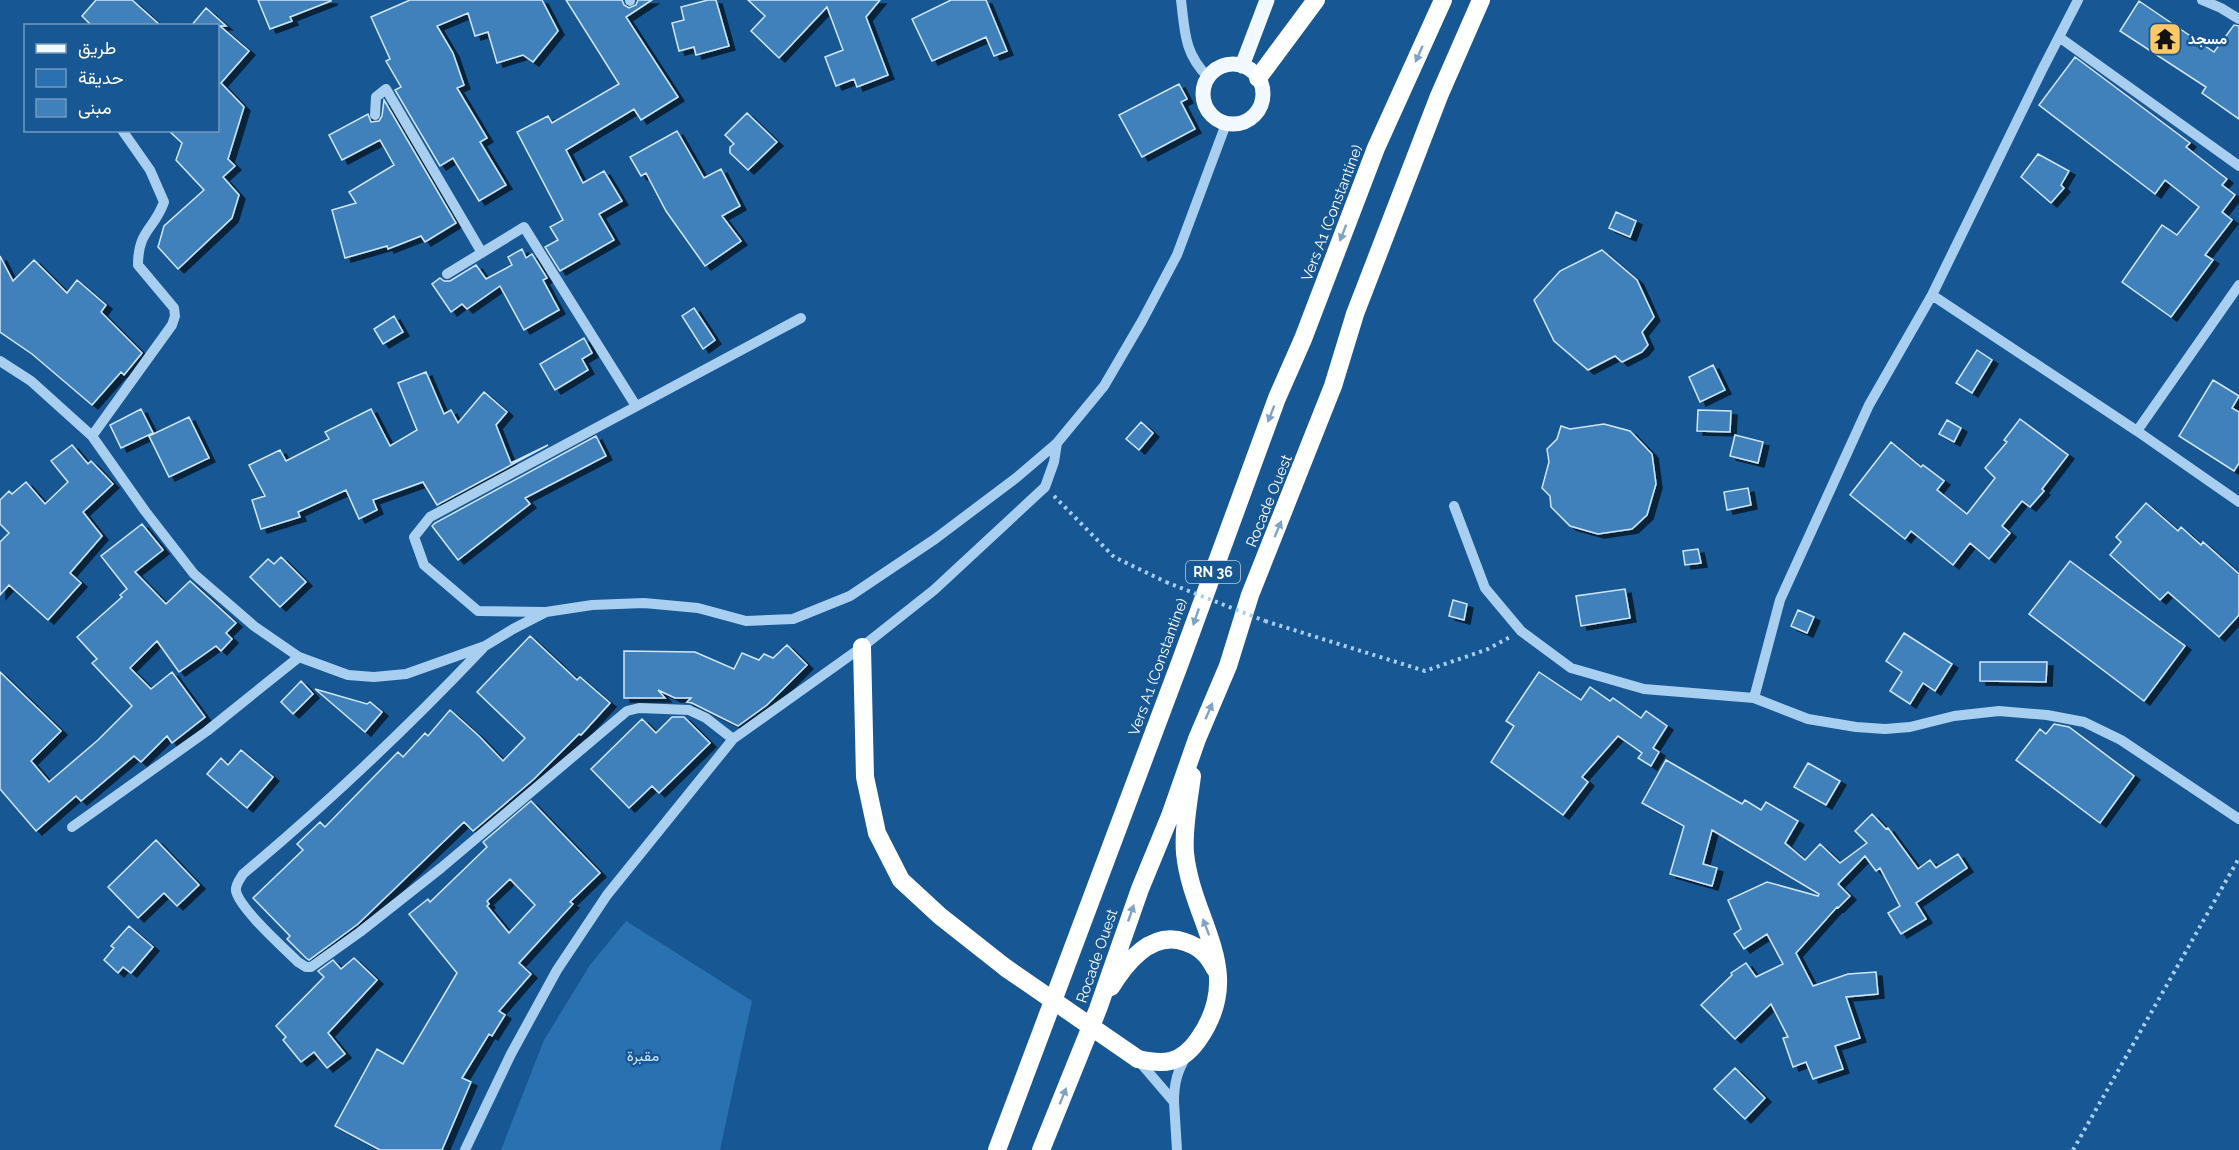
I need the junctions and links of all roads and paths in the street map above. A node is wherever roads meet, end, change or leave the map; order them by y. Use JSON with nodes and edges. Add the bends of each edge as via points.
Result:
{"nodes":[{"id":1,"x":1181,"y":0,"type":"edge"},
{"id":2,"x":1267,"y":0,"type":"edge"},
{"id":3,"x":1316,"y":0,"type":"edge"},
{"id":4,"x":1443,"y":0,"type":"edge"},
{"id":5,"x":1481,"y":0,"type":"edge"},
{"id":6,"x":2078,"y":0,"type":"edge"},
{"id":7,"x":2202,"y":0,"type":"edge"},
{"id":8,"x":2239,"y":19,"type":"edge"},
{"id":9,"x":2059,"y":37,"type":"junction"},
{"id":10,"x":1242,"y":66,"type":"junction"},
{"id":11,"x":1208,"y":77,"type":"junction"},
{"id":12,"x":1258,"y":78,"type":"junction"},
{"id":13,"x":375,"y":115,"type":"dead end"},
{"id":14,"x":1226,"y":124,"type":"junction"},
{"id":15,"x":123,"y":132,"type":"edge"},
{"id":16,"x":2239,"y":166,"type":"edge"},
{"id":17,"x":482,"y":253,"type":"junction"},
{"id":18,"x":447,"y":274,"type":"dead end"},
{"id":19,"x":2239,"y":285,"type":"edge"},
{"id":20,"x":1932,"y":295,"type":"junction"},
{"id":21,"x":801,"y":318,"type":"dead end"},
{"id":22,"x":0,"y":361,"type":"edge"},
{"id":23,"x":636,"y":406,"type":"junction"},
{"id":24,"x":2137,"y":431,"type":"junction"},
{"id":25,"x":92,"y":436,"type":"junction"},
{"id":26,"x":1057,"y":443,"type":"junction"},
{"id":27,"x":1045,"y":487,"type":"junction"},
{"id":28,"x":2239,"y":502,"type":"edge"},
{"id":29,"x":1454,"y":506,"type":"dead end"},
{"id":30,"x":546,"y":612,"type":"junction"},
{"id":31,"x":1521,"y":631,"type":"junction"},
{"id":32,"x":485,"y":646,"type":"junction"},
{"id":33,"x":862,"y":647,"type":"junction"},
{"id":34,"x":298,"y":657,"type":"junction"},
{"id":35,"x":1754,"y":698,"type":"junction"},
{"id":36,"x":733,"y":739,"type":"junction"},
{"id":37,"x":1197,"y":739,"type":"junction"},
{"id":38,"x":2239,"y":819,"type":"edge"},
{"id":39,"x":72,"y":827,"type":"dead end"},
{"id":40,"x":2239,"y":858,"type":"edge"},
{"id":41,"x":1218,"y":984,"type":"junction"},
{"id":42,"x":1098,"y":1009,"type":"junction"},
{"id":43,"x":1189,"y":1052,"type":"junction"},
{"id":44,"x":1138,"y":1059,"type":"junction"},
{"id":45,"x":1174,"y":1102,"type":"junction"},
{"id":46,"x":465,"y":1150,"type":"edge"},
{"id":47,"x":997,"y":1150,"type":"edge"},
{"id":48,"x":1041,"y":1150,"type":"edge"},
{"id":49,"x":1177,"y":1150,"type":"edge"},
{"id":50,"x":2073,"y":1150,"type":"edge"}],
"edges":[{"from":1,"to":11,"type":"street","via":[[1187,46]]},
{"from":2,"to":10,"type":"main road"},
{"from":3,"to":12,"type":"highway"},
{"from":4,"to":47,"type":"highway","name":"Vers A1 (Constantine)","number":"RN 36","one_way":true,"via":[[1376,148],[1273,408]]},
{"from":37,"to":5,"type":"highway","name":"Rocade Ouest","one_way":true,"via":[[1228,666],[1250,595],[1333,386],[1363,294],[1439,96]]},
{"from":6,"to":9,"type":"street"},
{"from":7,"to":8,"type":"street"},
{"from":9,"to":16,"type":"street"},
{"from":9,"to":20,"type":"street"},
{"from":10,"to":11,"type":"main road","via":[[1223,66]]},
{"from":10,"to":12,"type":"main road"},
{"from":11,"to":14,"type":"main road","via":[[1203,95],[1205,105],[1216,120]]},
{"from":12,"to":14,"type":"main road","via":[[1263,98],[1260,108],[1246,122]]},
{"from":13,"to":17,"type":"street","via":[[376,98],[386,89]]},
{"from":14,"to":26,"type":"street","via":[[1176,255],[1142,321],[1104,386]]},
{"from":15,"to":25,"type":"street","via":[[150,170],[165,202],[142,237],[138,265],[174,308],[175,316],[156,350]]},
{"from":17,"to":18,"type":"street"},
{"from":17,"to":23,"type":"street","via":[[524,227]]},
{"from":19,"to":24,"type":"street"},
{"from":20,"to":24,"type":"street"},
{"from":20,"to":35,"type":"street","via":[[1869,405],[1779,600]]},
{"from":21,"to":23,"type":"street"},
{"from":22,"to":25,"type":"street","via":[[32,381]]},
{"from":23,"to":30,"type":"street","via":[[430,517],[414,537],[424,565],[478,611]]},
{"from":24,"to":28,"type":"street"},
{"from":25,"to":34,"type":"street","via":[[194,574],[254,626]]},
{"from":26,"to":27,"type":"street"},
{"from":26,"to":30,"type":"street","via":[[926,546],[850,596],[793,619],[746,621],[698,609],[644,603],[592,604]]},
{"from":27,"to":31,"type":"path","bridge":true,"via":[[1114,557],[1266,621],[1425,671],[1488,649]]},
{"from":27,"to":33,"type":"street","via":[[934,590]]},
{"from":29,"to":31,"type":"street","via":[[1485,588]]},
{"from":30,"to":32,"type":"street"},
{"from":31,"to":35,"type":"street","via":[[1571,668],[1581,671],[1644,689]]},
{"from":32,"to":34,"type":"street","via":[[406,674],[374,677],[348,675]]},
{"from":32,"to":36,"type":"street","via":[[431,703],[313,815],[243,874],[237,884],[236,892],[251,915],[306,967],[327,956],[423,882],[627,711],[689,710]]},
{"from":33,"to":36,"type":"street"},
{"from":33,"to":44,"type":"highway","bridge":true,"via":[[865,777],[877,833],[901,880],[1006,968]]},
{"from":34,"to":39,"type":"street","via":[[207,731]]},
{"from":35,"to":38,"type":"street","via":[[1808,719],[1856,728],[1910,727],[1954,716],[1999,711],[2084,722],[2121,740]]},
{"from":36,"to":46,"type":"street","via":[[607,895],[557,970]]},
{"from":41,"to":37,"type":"highway","one_way":true,"via":[[1218,963],[1191,886],[1185,854]]},
{"from":42,"to":37,"type":"highway","name":"Rocade Ouest","one_way":true},
{"from":40,"to":50,"type":"path"},
{"from":41,"to":42,"type":"highway","via":[[1208,956],[1194,945],[1174,938],[1152,943],[1131,959]]},
{"from":41,"to":43,"type":"highway","via":[[1209,1022]]},
{"from":48,"to":42,"type":"highway","name":"Rocade Ouest","one_way":true},
{"from":43,"to":44,"type":"highway","via":[[1164,1063]]},
{"from":43,"to":45,"type":"street","via":[[1174,1084]]},
{"from":44,"to":45,"type":"street"},
{"from":45,"to":49,"type":"street"}]}
